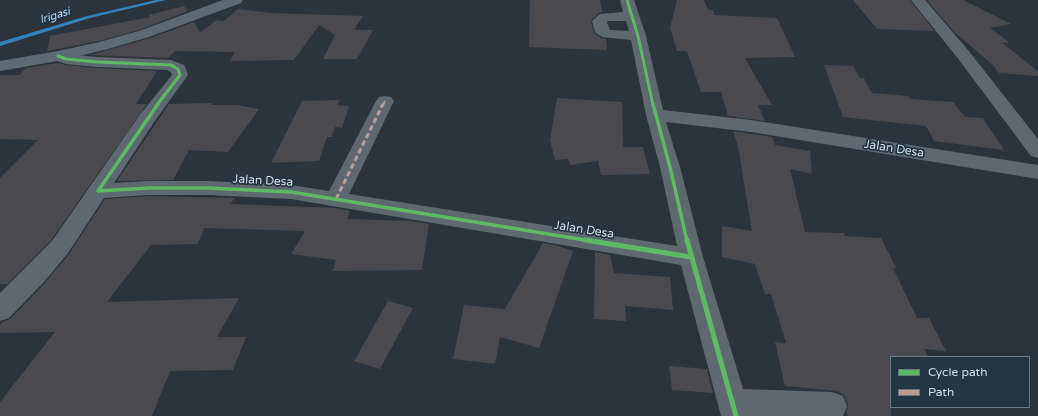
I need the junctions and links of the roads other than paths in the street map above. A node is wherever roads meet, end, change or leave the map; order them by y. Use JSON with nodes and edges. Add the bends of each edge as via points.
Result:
{"nodes":[{"id":1,"x":236,"y":0,"type":"edge"},
{"id":2,"x":918,"y":0,"type":"edge"},
{"id":3,"x":632,"y":17,"type":"edge"},
{"id":4,"x":58,"y":56,"type":"junction"},
{"id":5,"x":0,"y":66,"type":"edge"},
{"id":6,"x":385,"y":101,"type":"dead end"},
{"id":7,"x":656,"y":115,"type":"junction"},
{"id":8,"x":1038,"y":152,"type":"edge"},
{"id":9,"x":1038,"y":172,"type":"edge"},
{"id":10,"x":98,"y":191,"type":"junction"},
{"id":11,"x":336,"y":199,"type":"junction"},
{"id":12,"x":691,"y":257,"type":"junction"},
{"id":13,"x":0,"y":310,"type":"edge"},
{"id":14,"x":832,"y":406,"type":"dead end"},
{"id":15,"x":734,"y":410,"type":"edge"}],
"edges":[{"from":1,"to":4,"type":"street","via":[[144,34]]},
{"from":2,"to":8,"type":"street"},
{"from":3,"to":7,"type":"street"},
{"from":4,"to":5,"type":"street"},
{"from":4,"to":10,"type":"street","via":[[97,62],[160,64],[178,69],[180,76],[146,120]]},
{"from":6,"to":11,"type":"street"},
{"from":7,"to":9,"type":"street","name":"Jalan Desa","via":[[751,126]]},
{"from":7,"to":12,"type":"street"},
{"from":10,"to":11,"type":"street","name":"Jalan Desa","via":[[208,188],[291,192]]},
{"from":10,"to":13,"type":"street","via":[[60,247]]},
{"from":11,"to":12,"type":"street","name":"Jalan Desa"},
{"from":12,"to":15,"type":"street"},
{"from":14,"to":15,"type":"street"}]}
